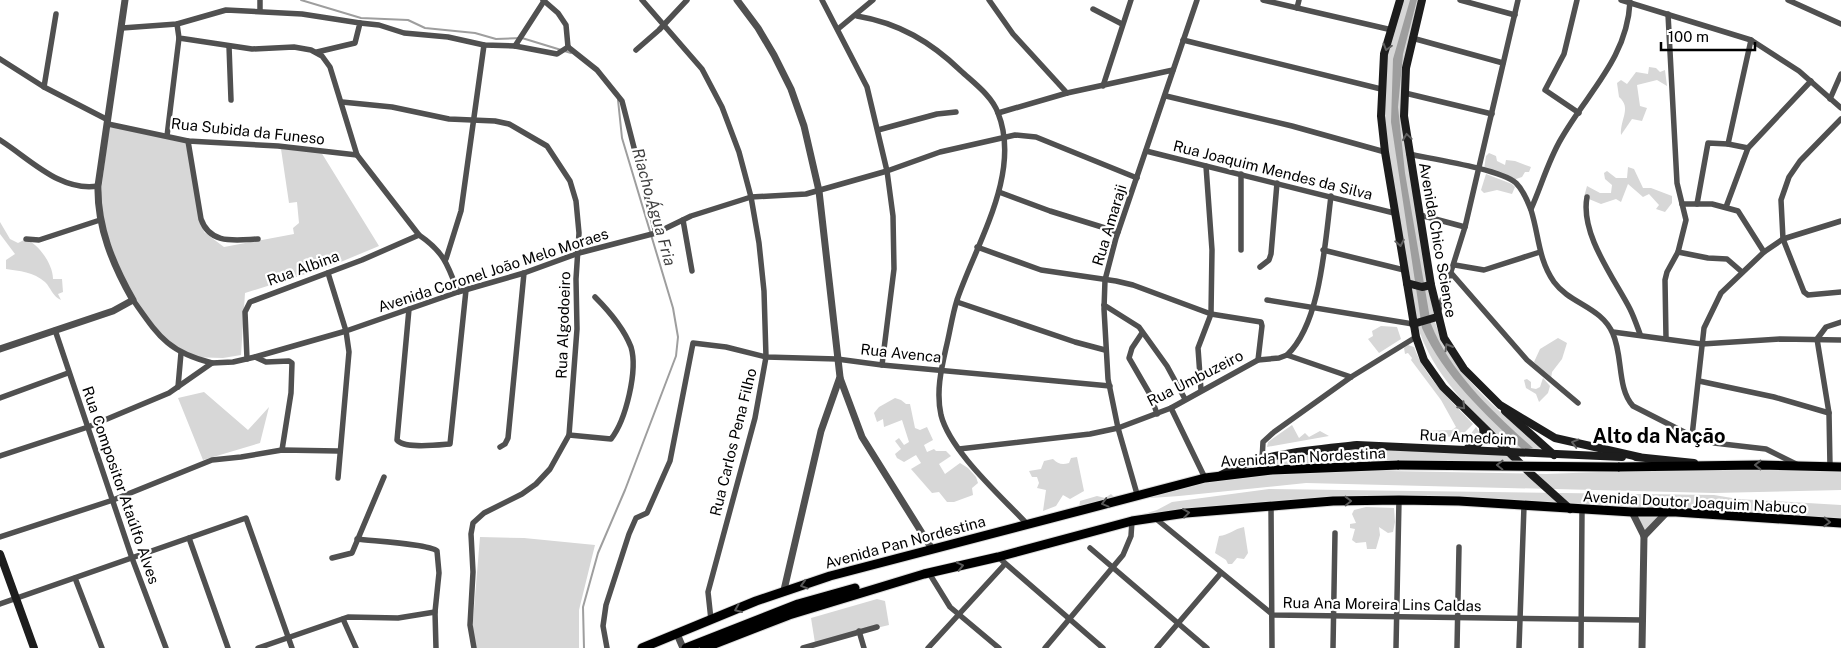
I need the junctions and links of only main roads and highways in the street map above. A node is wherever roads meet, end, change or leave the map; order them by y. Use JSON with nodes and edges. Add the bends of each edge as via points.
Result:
{"nodes":[{"id":1,"x":1400,"y":0,"type":"edge"},
{"id":2,"x":1422,"y":0,"type":"edge"},
{"id":3,"x":1410,"y":284,"type":"junction"},
{"id":4,"x":1431,"y":285,"type":"junction"},
{"id":5,"x":1437,"y":317,"type":"junction"},
{"id":6,"x":1420,"y":321,"type":"junction"},
{"id":7,"x":1500,"y":405,"type":"junction"},
{"id":8,"x":1483,"y":428,"type":"junction"},
{"id":9,"x":1465,"y":449,"type":"junction"},
{"id":10,"x":1511,"y":454,"type":"junction"},
{"id":11,"x":1537,"y":454,"type":"junction"},
{"id":12,"x":1554,"y":455,"type":"junction"},
{"id":13,"x":1639,"y":457,"type":"junction"},
{"id":14,"x":1717,"y":466,"type":"junction"},
{"id":15,"x":1841,"y":467,"type":"edge"},
{"id":16,"x":1530,"y":473,"type":"junction"},
{"id":17,"x":1221,"y":475,"type":"junction"},
{"id":18,"x":1570,"y":509,"type":"junction"},
{"id":19,"x":1841,"y":523,"type":"edge"},
{"id":20,"x":0,"y":554,"type":"edge"},
{"id":21,"x":926,"y":574,"type":"junction"},
{"id":22,"x":34,"y":648,"type":"edge"},
{"id":23,"x":644,"y":648,"type":"edge"},
{"id":24,"x":684,"y":648,"type":"edge"},
{"id":25,"x":704,"y":648,"type":"edge"}],
"edges":[{"from":1,"to":3,"type":"main road","one_way":true,"via":[[1384,54],[1381,89],[1385,152],[1394,213],[1404,270]]},
{"from":4,"to":2,"type":"main road","name":"Avenida Chico Science","one_way":true,"via":[[1404,116],[1412,38]]},
{"from":3,"to":4,"type":"main road"},
{"from":3,"to":6,"type":"main road"},
{"from":4,"to":5,"type":"main road","name":"Avenida Chico Science"},
{"from":5,"to":6,"type":"main road"},
{"from":7,"to":5,"type":"main road","name":"Avenida Chico Science","one_way":true,"via":[[1450,351]]},
{"from":6,"to":8,"type":"main road","one_way":true,"via":[[1416,337],[1431,372]]},
{"from":7,"to":12,"type":"main road"},
{"from":13,"to":7,"type":"main road","name":"Avenida Chico Science","one_way":true,"via":[[1555,438]]},
{"from":8,"to":9,"type":"main road","via":[[1482,440]]},
{"from":8,"to":10,"type":"main road"},
{"from":9,"to":10,"type":"main road","name":"Rua Amedoim"},
{"from":9,"to":17,"type":"main road","name":"Rua Amedoim","via":[[1357,445],[1324,448],[1242,465]]},
{"from":10,"to":11,"type":"main road","name":"Rua Amedoim"},
{"from":10,"to":16,"type":"main road"},
{"from":11,"to":12,"type":"main road","name":"Rua Amedoim"},
{"from":11,"to":16,"type":"main road","via":[[1528,465]]},
{"from":12,"to":13,"type":"main road","name":"Rua Amedoim"},
{"from":13,"to":14,"type":"main road","name":"Rua Amedoim"},
{"from":15,"to":14,"type":"highway","name":"Avenida Pan Nordestina","one_way":true},
{"from":14,"to":17,"type":"highway","name":"Avenida Pan Nordestina","one_way":true,"bridge":true,"via":[[1399,465]]},
{"from":16,"to":18,"type":"main road"},
{"from":17,"to":23,"type":"highway","name":"Avenida Pan Nordestina","one_way":true,"via":[[1137,494],[784,590]]},
{"from":18,"to":19,"type":"highway","name":"Avenida Doutor Joaquim Nabuco","one_way":true},
{"from":21,"to":18,"type":"highway","name":"Avenida Doutor Joaquim Nabuco","one_way":true,"via":[[1132,521],[1272,506],[1399,500]]},
{"from":20,"to":22,"type":"main road"},
{"from":21,"to":24,"type":"highway","via":[[886,580],[825,596]]},
{"from":21,"to":25,"type":"highway","via":[[797,612]]}]}
